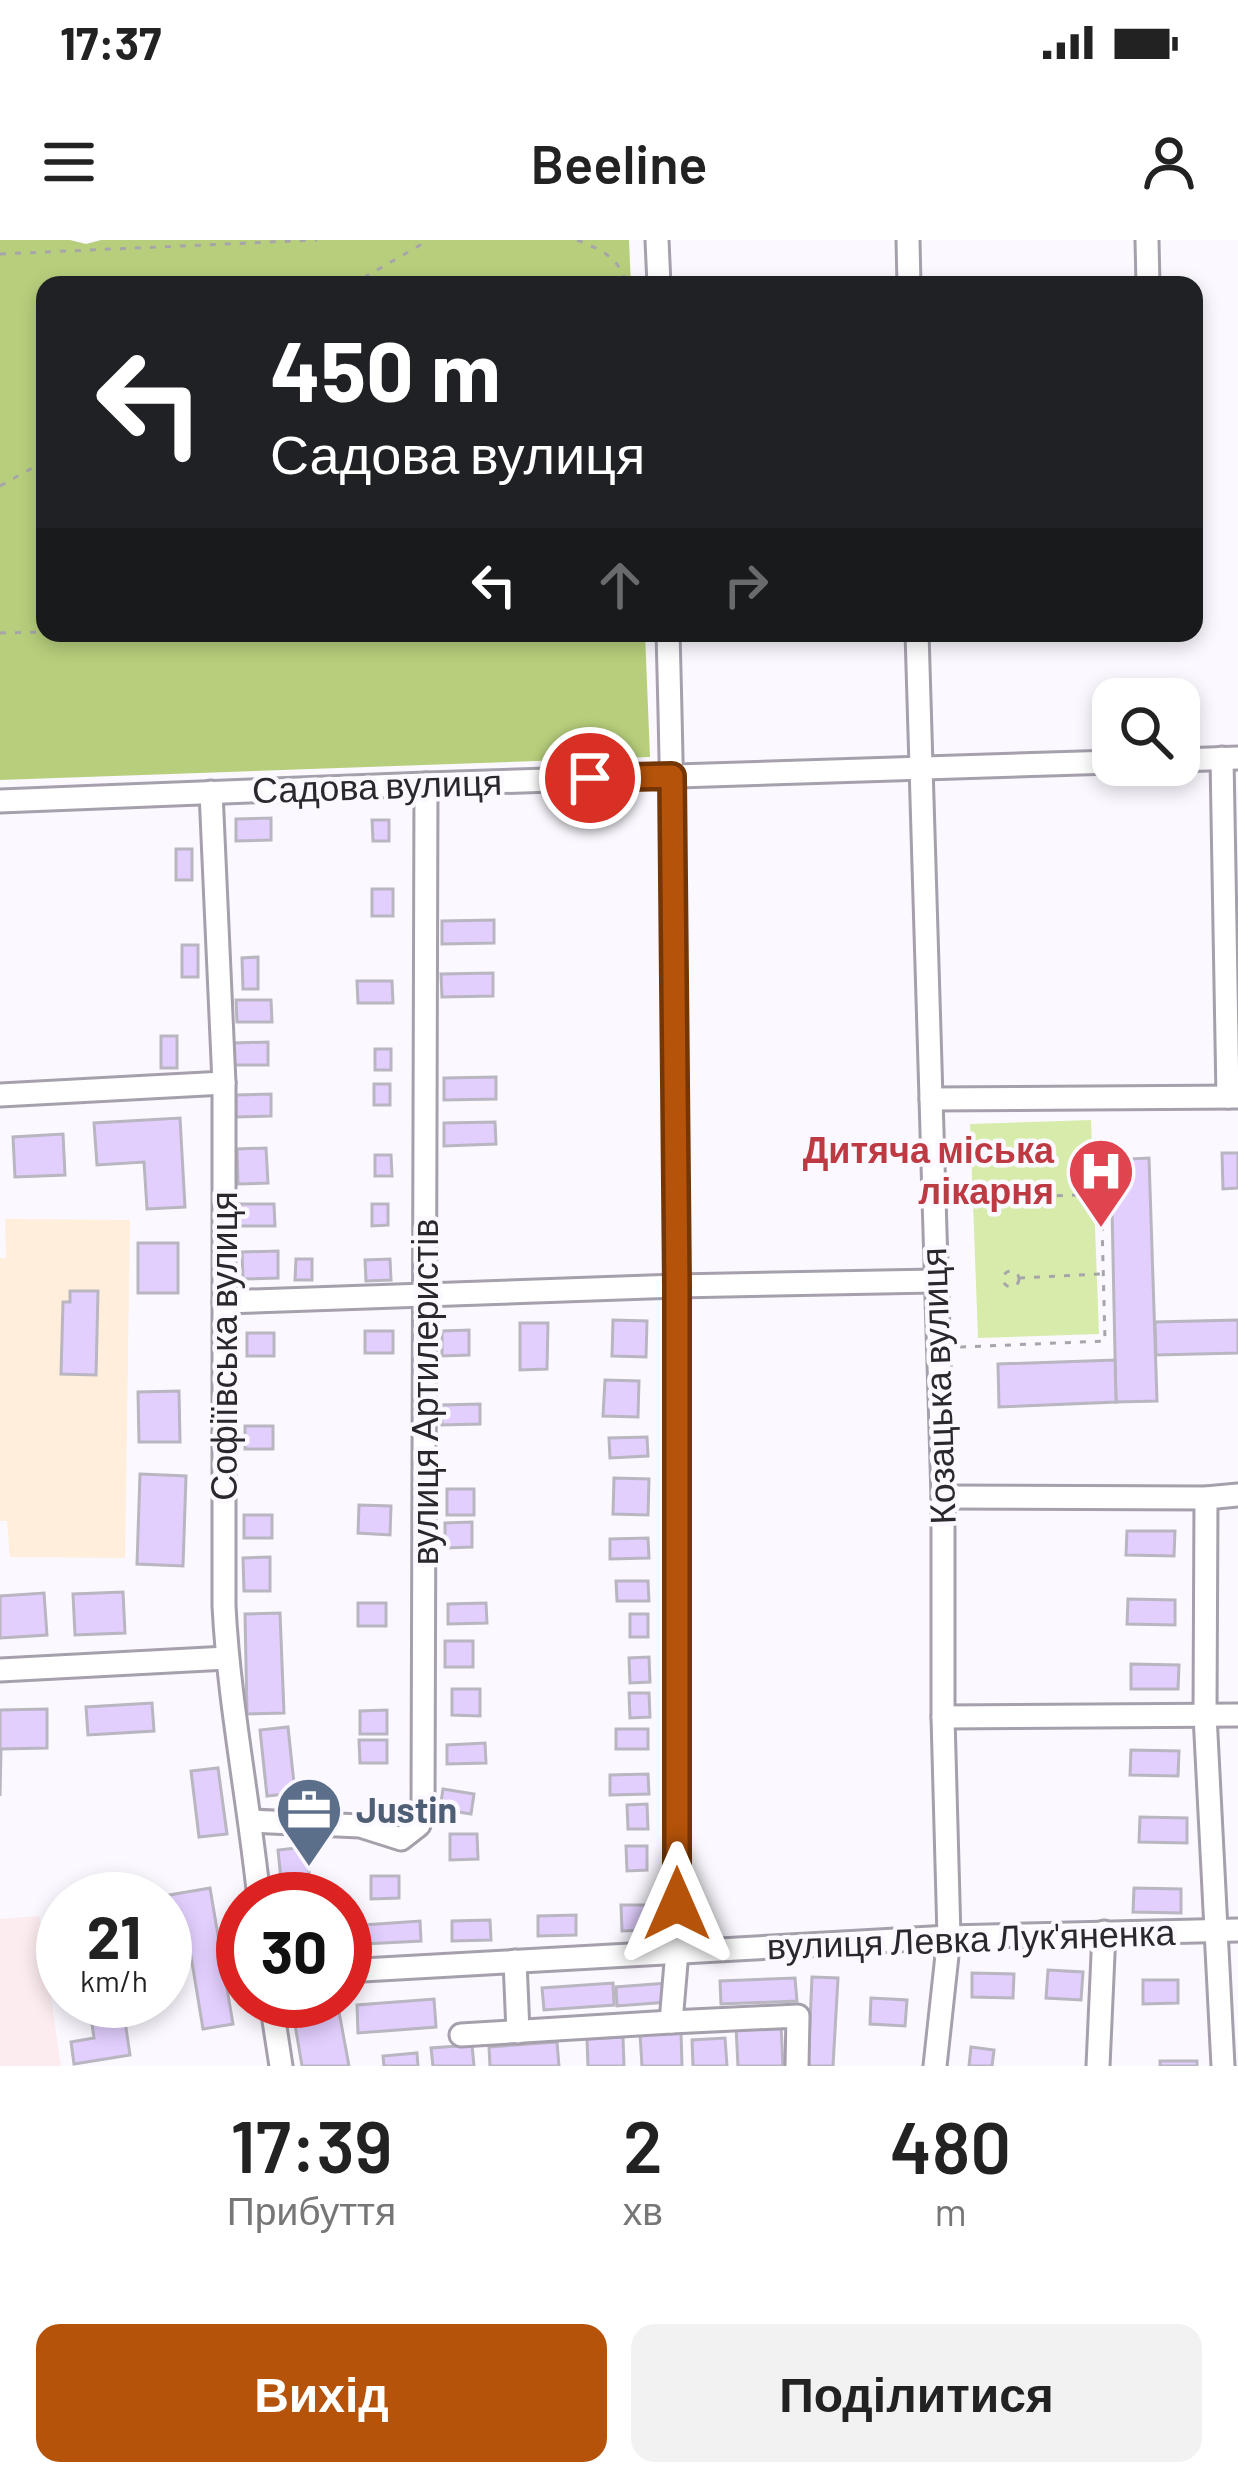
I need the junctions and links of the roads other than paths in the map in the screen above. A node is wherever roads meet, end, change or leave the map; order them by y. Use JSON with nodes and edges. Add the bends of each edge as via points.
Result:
{"nodes":[{"id":1,"x":657,"y":240,"type":"edge"},
{"id":2,"x":908,"y":240,"type":"edge"},
{"id":3,"x":1148,"y":240,"type":"edge"},
{"id":4,"x":658,"y":276,"type":"edge"},
{"id":5,"x":909,"y":276,"type":"edge"},
{"id":6,"x":1148,"y":276,"type":"edge"},
{"id":7,"x":668,"y":642,"type":"edge"},
{"id":8,"x":916,"y":642,"type":"edge"},
{"id":9,"x":1230,"y":758,"type":"edge"},
{"id":10,"x":1200,"y":759,"type":"edge"},
{"id":11,"x":1092,"y":763,"type":"edge"},
{"id":12,"x":919,"y":769,"type":"junction"},
{"id":13,"x":672,"y":776,"type":"junction"},
{"id":14,"x":426,"y":784,"type":"junction"},
{"id":15,"x":211,"y":792,"type":"junction"},
{"id":16,"x":0,"y":801,"type":"edge"},
{"id":17,"x":224,"y":1083,"type":"junction"},
{"id":18,"x":0,"y":1095,"type":"edge"},
{"id":19,"x":1233,"y":1097,"type":"edge"},
{"id":20,"x":931,"y":1099,"type":"junction"},
{"id":21,"x":934,"y":1281,"type":"junction"},
{"id":22,"x":677,"y":1286,"type":"junction"},
{"id":23,"x":426,"y":1296,"type":"junction"},
{"id":24,"x":224,"y":1302,"type":"junction"},
{"id":25,"x":1238,"y":1495,"type":"edge"},
{"id":26,"x":943,"y":1497,"type":"junction"},
{"id":27,"x":1206,"y":1498,"type":"junction"},
{"id":28,"x":227,"y":1658,"type":"junction"},
{"id":29,"x":0,"y":1670,"type":"edge"},
{"id":30,"x":1238,"y":1714,"type":"edge"},
{"id":31,"x":1205,"y":1715,"type":"junction"},
{"id":32,"x":943,"y":1718,"type":"junction"},
{"id":33,"x":251,"y":1822,"type":"junction"},
{"id":34,"x":256,"y":1872,"type":"edge"},
{"id":35,"x":1227,"y":1930,"type":"edge"},
{"id":36,"x":1104,"y":1932,"type":"junction"},
{"id":37,"x":949,"y":1937,"type":"junction"},
{"id":38,"x":677,"y":1952,"type":"junction"},
{"id":39,"x":515,"y":1961,"type":"junction"},
{"id":40,"x":372,"y":1969,"type":"edge"},
{"id":41,"x":671,"y":2022,"type":"junction"},
{"id":42,"x":275,"y":2028,"type":"edge"},
{"id":43,"x":518,"y":2032,"type":"junction"},
{"id":44,"x":460,"y":2035,"type":"dead end"},
{"id":45,"x":281,"y":2066,"type":"edge"},
{"id":46,"x":797,"y":2066,"type":"edge"},
{"id":47,"x":935,"y":2066,"type":"edge"},
{"id":48,"x":1098,"y":2066,"type":"edge"},
{"id":49,"x":1223,"y":2066,"type":"edge"}],
"edges":[{"from":1,"to":4,"type":"street"},
{"from":2,"to":5,"type":"street"},
{"from":3,"to":6,"type":"street"},
{"from":7,"to":13,"type":"street"},
{"from":8,"to":12,"type":"street","name":"Козацька вулиця"},
{"from":9,"to":10,"type":"street"},
{"from":9,"to":19,"type":"street"},
{"from":11,"to":12,"type":"street","name":"Садова вулиця"},
{"from":12,"to":13,"type":"street","name":"Садова вулиця"},
{"from":12,"to":20,"type":"street","name":"Козацька вулиця"},
{"from":13,"to":14,"type":"street","name":"Садова вулиця"},
{"from":13,"to":22,"type":"street"},
{"from":14,"to":15,"type":"street","name":"Садова вулиця"},
{"from":14,"to":23,"type":"street","name":"вулиця Артилеристів"},
{"from":15,"to":16,"type":"street","name":"Садова вулиця"},
{"from":15,"to":17,"type":"street","name":"Софіївська вулиця"},
{"from":17,"to":18,"type":"street"},
{"from":17,"to":24,"type":"street","name":"Софіївська вулиця"},
{"from":19,"to":20,"type":"street"},
{"from":20,"to":21,"type":"street","name":"Козацька вулиця"},
{"from":21,"to":22,"type":"street"},
{"from":21,"to":26,"type":"street","name":"Козацька вулиця"},
{"from":22,"to":23,"type":"street"},
{"from":22,"to":38,"type":"street"},
{"from":23,"to":24,"type":"street"},
{"from":23,"to":33,"type":"street","name":"вулиця Артилеристів","via":[[419,1825],[401,1838],[360,1826]]},
{"from":24,"to":28,"type":"street","name":"Софіївська вулиця"},
{"from":25,"to":27,"type":"street"},
{"from":26,"to":27,"type":"street"},
{"from":26,"to":32,"type":"street","name":"Козацька вулиця"},
{"from":27,"to":31,"type":"street"},
{"from":28,"to":29,"type":"street"},
{"from":28,"to":33,"type":"street","name":"Софіївська вулиця"},
{"from":30,"to":31,"type":"street"},
{"from":31,"to":32,"type":"street"},
{"from":31,"to":35,"type":"street"},
{"from":32,"to":37,"type":"street","name":"Козацька вулиця"},
{"from":33,"to":34,"type":"street","name":"Софіївська вулиця"},
{"from":35,"to":36,"type":"street","name":"вулиця Левка Лук'яненка"},
{"from":35,"to":49,"type":"street"},
{"from":36,"to":37,"type":"street","name":"вулиця Левка Лук'яненка"},
{"from":36,"to":48,"type":"street"},
{"from":37,"to":38,"type":"street","name":"вулиця Левка Лук'яненка"},
{"from":37,"to":47,"type":"street","name":"Козацька вулиця"},
{"from":38,"to":39,"type":"street","name":"вулиця Левка Лук'яненка"},
{"from":38,"to":41,"type":"street"},
{"from":39,"to":40,"type":"street","name":"вулиця Левка Лук'яненка"},
{"from":39,"to":43,"type":"street"},
{"from":41,"to":43,"type":"street"},
{"from":41,"to":46,"type":"street","via":[[797,2016]]},
{"from":42,"to":45,"type":"street"},
{"from":43,"to":44,"type":"street"}]}
